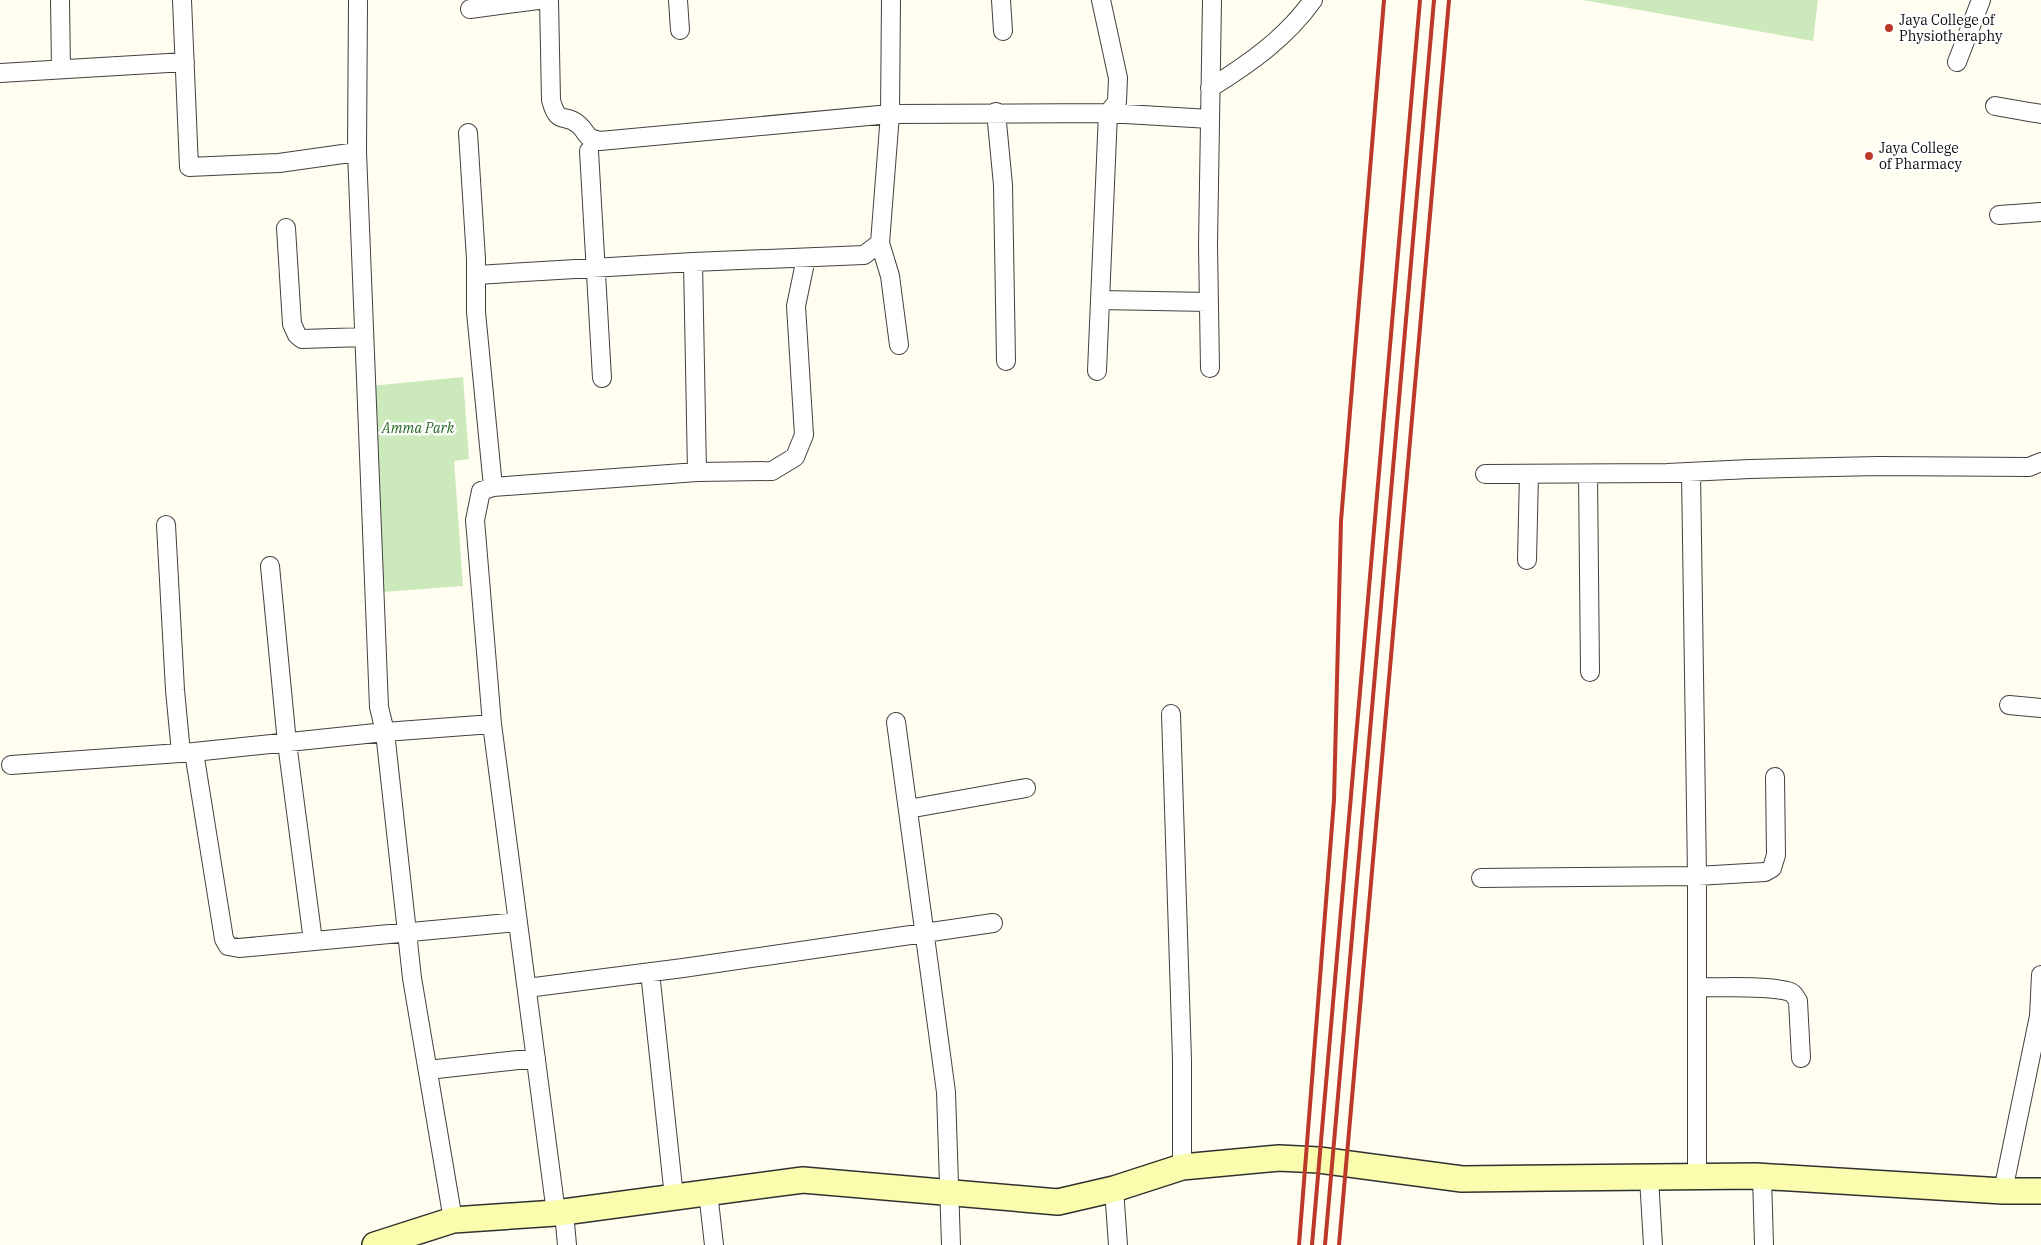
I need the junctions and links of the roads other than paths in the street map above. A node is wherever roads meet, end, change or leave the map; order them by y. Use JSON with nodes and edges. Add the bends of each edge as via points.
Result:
{"nodes":[{"id":1,"x":60,"y":0,"type":"edge"},
{"id":2,"x":182,"y":0,"type":"edge"},
{"id":3,"x":358,"y":0,"type":"edge"},
{"id":4,"x":538,"y":0,"type":"edge"},
{"id":5,"x":549,"y":0,"type":"edge"},
{"id":6,"x":678,"y":0,"type":"edge"},
{"id":7,"x":891,"y":0,"type":"edge"},
{"id":8,"x":1001,"y":0,"type":"edge"},
{"id":9,"x":1101,"y":0,"type":"edge"},
{"id":10,"x":1212,"y":0,"type":"edge"},
{"id":11,"x":1313,"y":0,"type":"edge"},
{"id":12,"x":1981,"y":0,"type":"edge"},
{"id":13,"x":470,"y":9,"type":"dead end"},
{"id":14,"x":680,"y":30,"type":"dead end"},
{"id":15,"x":1003,"y":31,"type":"dead end"},
{"id":16,"x":185,"y":62,"type":"junction"},
{"id":17,"x":1956,"y":62,"type":"dead end"},
{"id":18,"x":62,"y":69,"type":"junction"},
{"id":19,"x":0,"y":73,"type":"edge"},
{"id":20,"x":1210,"y":88,"type":"junction"},
{"id":21,"x":1995,"y":106,"type":"dead end"},
{"id":22,"x":2040,"y":110,"type":"edge"},
{"id":23,"x":996,"y":112,"type":"junction"},
{"id":24,"x":1108,"y":113,"type":"junction"},
{"id":25,"x":890,"y":114,"type":"junction"},
{"id":26,"x":1210,"y":120,"type":"junction"},
{"id":27,"x":468,"y":133,"type":"dead end"},
{"id":28,"x":589,"y":151,"type":"dead end"},
{"id":29,"x":357,"y":152,"type":"junction"},
{"id":30,"x":2041,"y":212,"type":"edge"},
{"id":31,"x":1999,"y":215,"type":"dead end"},
{"id":32,"x":286,"y":228,"type":"dead end"},
{"id":33,"x":880,"y":243,"type":"junction"},
{"id":34,"x":806,"y":258,"type":"junction"},
{"id":35,"x":693,"y":262,"type":"junction"},
{"id":36,"x":596,"y":268,"type":"junction"},
{"id":37,"x":476,"y":275,"type":"junction"},
{"id":38,"x":1100,"y":300,"type":"junction"},
{"id":39,"x":1209,"y":302,"type":"junction"},
{"id":40,"x":364,"y":337,"type":"junction"},
{"id":41,"x":899,"y":344,"type":"dead end"},
{"id":42,"x":1006,"y":361,"type":"dead end"},
{"id":43,"x":1210,"y":368,"type":"dead end"},
{"id":44,"x":1096,"y":371,"type":"dead end"},
{"id":45,"x":602,"y":378,"type":"dead end"},
{"id":46,"x":2041,"y":462,"type":"edge"},
{"id":47,"x":697,"y":472,"type":"junction"},
{"id":48,"x":1692,"y":472,"type":"junction"},
{"id":49,"x":1485,"y":474,"type":"dead end"},
{"id":50,"x":1529,"y":474,"type":"junction"},
{"id":51,"x":1588,"y":474,"type":"junction"},
{"id":52,"x":493,"y":487,"type":"junction"},
{"id":53,"x":166,"y":525,"type":"dead end"},
{"id":54,"x":1527,"y":560,"type":"dead end"},
{"id":55,"x":270,"y":566,"type":"dead end"},
{"id":56,"x":1590,"y":672,"type":"dead end"},
{"id":57,"x":2009,"y":706,"type":"dead end"},
{"id":58,"x":2041,"y":708,"type":"edge"},
{"id":59,"x":1171,"y":714,"type":"dead end"},
{"id":60,"x":896,"y":722,"type":"dead end"},
{"id":61,"x":492,"y":724,"type":"junction"},
{"id":62,"x":385,"y":732,"type":"junction"},
{"id":63,"x":287,"y":743,"type":"junction"},
{"id":64,"x":188,"y":753,"type":"junction"},
{"id":65,"x":11,"y":764,"type":"dead end"},
{"id":66,"x":1775,"y":777,"type":"dead end"},
{"id":67,"x":1026,"y":788,"type":"dead end"},
{"id":68,"x":908,"y":809,"type":"junction"},
{"id":69,"x":1697,"y":876,"type":"junction"},
{"id":70,"x":1481,"y":878,"type":"dead end"},
{"id":71,"x":518,"y":922,"type":"junction"},
{"id":72,"x":993,"y":923,"type":"dead end"},
{"id":73,"x":407,"y":933,"type":"junction"},
{"id":74,"x":925,"y":933,"type":"junction"},
{"id":75,"x":313,"y":942,"type":"junction"},
{"id":76,"x":650,"y":972,"type":"junction"},
{"id":77,"x":2041,"y":976,"type":"edge"},
{"id":78,"x":1697,"y":987,"type":"junction"},
{"id":79,"x":527,"y":988,"type":"junction"},
{"id":80,"x":536,"y":1058,"type":"junction"},
{"id":81,"x":1801,"y":1058,"type":"dead end"},
{"id":82,"x":428,"y":1070,"type":"junction"},
{"id":83,"x":1182,"y":1167,"type":"junction"},
{"id":84,"x":1762,"y":1176,"type":"junction"},
{"id":85,"x":1697,"y":1177,"type":"junction"},
{"id":86,"x":1649,"y":1178,"type":"junction"},
{"id":87,"x":1114,"y":1188,"type":"junction"},
{"id":88,"x":2003,"y":1191,"type":"junction"},
{"id":89,"x":2041,"y":1191,"type":"edge"},
{"id":90,"x":708,"y":1192,"type":"junction"},
{"id":91,"x":949,"y":1192,"type":"junction"},
{"id":92,"x":674,"y":1197,"type":"junction"},
{"id":93,"x":560,"y":1212,"type":"junction"},
{"id":94,"x":453,"y":1220,"type":"junction"},
{"id":95,"x":375,"y":1245,"type":"edge"},
{"id":96,"x":567,"y":1245,"type":"edge"},
{"id":97,"x":714,"y":1245,"type":"edge"},
{"id":98,"x":951,"y":1245,"type":"edge"},
{"id":99,"x":1118,"y":1245,"type":"edge"},
{"id":100,"x":1653,"y":1245,"type":"edge"},
{"id":101,"x":1764,"y":1245,"type":"edge"}],
"edges":[{"from":1,"to":18,"type":"street"},
{"from":2,"to":16,"type":"street"},
{"from":3,"to":29,"type":"street"},
{"from":4,"to":13,"type":"street"},
{"from":5,"to":25,"type":"street","via":[[551,100],[554,110],[557,116],[579,125],[587,137],[594,140]]},
{"from":6,"to":14,"type":"street"},
{"from":7,"to":25,"type":"street"},
{"from":8,"to":15,"type":"street"},
{"from":9,"to":24,"type":"street","via":[[1118,78],[1117,102]]},
{"from":10,"to":20,"type":"street"},
{"from":11,"to":20,"type":"street","via":[[1300,18],[1250,63]]},
{"from":12,"to":17,"type":"street"},
{"from":16,"to":18,"type":"street"},
{"from":16,"to":29,"type":"street","via":[[189,167],[279,162]]},
{"from":18,"to":19,"type":"street"},
{"from":20,"to":26,"type":"street"},
{"from":21,"to":22,"type":"street"},
{"from":23,"to":24,"type":"street"},
{"from":23,"to":25,"type":"street"},
{"from":23,"to":42,"type":"street","via":[[1003,185]]},
{"from":24,"to":26,"type":"street"},
{"from":24,"to":38,"type":"street"},
{"from":25,"to":33,"type":"street"},
{"from":26,"to":39,"type":"street"},
{"from":27,"to":37,"type":"street"},
{"from":28,"to":36,"type":"street"},
{"from":29,"to":40,"type":"street"},
{"from":30,"to":31,"type":"street"},
{"from":32,"to":40,"type":"street","via":[[292,324],[297,335],[302,339]]},
{"from":33,"to":34,"type":"street","via":[[864,255]]},
{"from":33,"to":41,"type":"street","via":[[890,276]]},
{"from":34,"to":35,"type":"street"},
{"from":34,"to":47,"type":"street","via":[[796,306],[804,435],[795,457],[772,471]]},
{"from":35,"to":36,"type":"street"},
{"from":35,"to":47,"type":"street"},
{"from":36,"to":37,"type":"street"},
{"from":36,"to":45,"type":"street"},
{"from":37,"to":52,"type":"street","via":[[476,312]]},
{"from":38,"to":39,"type":"street"},
{"from":38,"to":44,"type":"street"},
{"from":39,"to":43,"type":"street"},
{"from":40,"to":62,"type":"street","via":[[379,707]]},
{"from":46,"to":48,"type":"street","via":[[2029,467],[1878,466]]},
{"from":47,"to":52,"type":"street"},
{"from":48,"to":51,"type":"street"},
{"from":48,"to":69,"type":"street"},
{"from":49,"to":50,"type":"street"},
{"from":50,"to":51,"type":"street"},
{"from":50,"to":54,"type":"street"},
{"from":51,"to":56,"type":"street"},
{"from":52,"to":61,"type":"street","via":[[481,491],[475,520]]},
{"from":53,"to":64,"type":"street","via":[[174,690]]},
{"from":55,"to":63,"type":"street"},
{"from":57,"to":58,"type":"street"},
{"from":59,"to":83,"type":"street","via":[[1182,1060]]},
{"from":60,"to":68,"type":"street"},
{"from":61,"to":62,"type":"street"},
{"from":61,"to":71,"type":"street"},
{"from":62,"to":63,"type":"street"},
{"from":62,"to":73,"type":"street"},
{"from":63,"to":64,"type":"street"},
{"from":63,"to":75,"type":"street"},
{"from":64,"to":65,"type":"street"},
{"from":64,"to":75,"type":"street","via":[[228,946],[239,948]]},
{"from":66,"to":69,"type":"street","via":[[1776,855],[1772,868],[1765,872]]},
{"from":67,"to":68,"type":"street"},
{"from":68,"to":74,"type":"street"},
{"from":69,"to":70,"type":"street"},
{"from":69,"to":78,"type":"street"},
{"from":71,"to":73,"type":"street"},
{"from":71,"to":79,"type":"street"},
{"from":72,"to":74,"type":"street"},
{"from":73,"to":75,"type":"street"},
{"from":73,"to":82,"type":"street"},
{"from":74,"to":76,"type":"street"},
{"from":74,"to":91,"type":"street","via":[[946,1092]]},
{"from":76,"to":79,"type":"street"},
{"from":76,"to":92,"type":"street"},
{"from":77,"to":88,"type":"street","via":[[2038,1016]]},
{"from":78,"to":81,"type":"street","via":[[1771,989],[1794,995],[1798,1001]]},
{"from":78,"to":85,"type":"street"},
{"from":79,"to":80,"type":"street"},
{"from":80,"to":82,"type":"street"},
{"from":80,"to":93,"type":"street"},
{"from":82,"to":94,"type":"street"},
{"from":83,"to":86,"type":"street","via":[[1280,1158],[1319,1160],[1455,1179]]},
{"from":83,"to":87,"type":"street"},
{"from":84,"to":85,"type":"street"},
{"from":84,"to":88,"type":"street"},
{"from":84,"to":101,"type":"street"},
{"from":85,"to":86,"type":"street"},
{"from":86,"to":100,"type":"street"},
{"from":87,"to":91,"type":"street","via":[[1058,1202]]},
{"from":87,"to":99,"type":"street"},
{"from":88,"to":89,"type":"street"},
{"from":90,"to":91,"type":"street","via":[[803,1180]]},
{"from":90,"to":92,"type":"street"},
{"from":90,"to":97,"type":"street"},
{"from":91,"to":98,"type":"street"},
{"from":92,"to":93,"type":"street"},
{"from":93,"to":94,"type":"street"},
{"from":93,"to":96,"type":"street"},
{"from":94,"to":95,"type":"street"}]}
